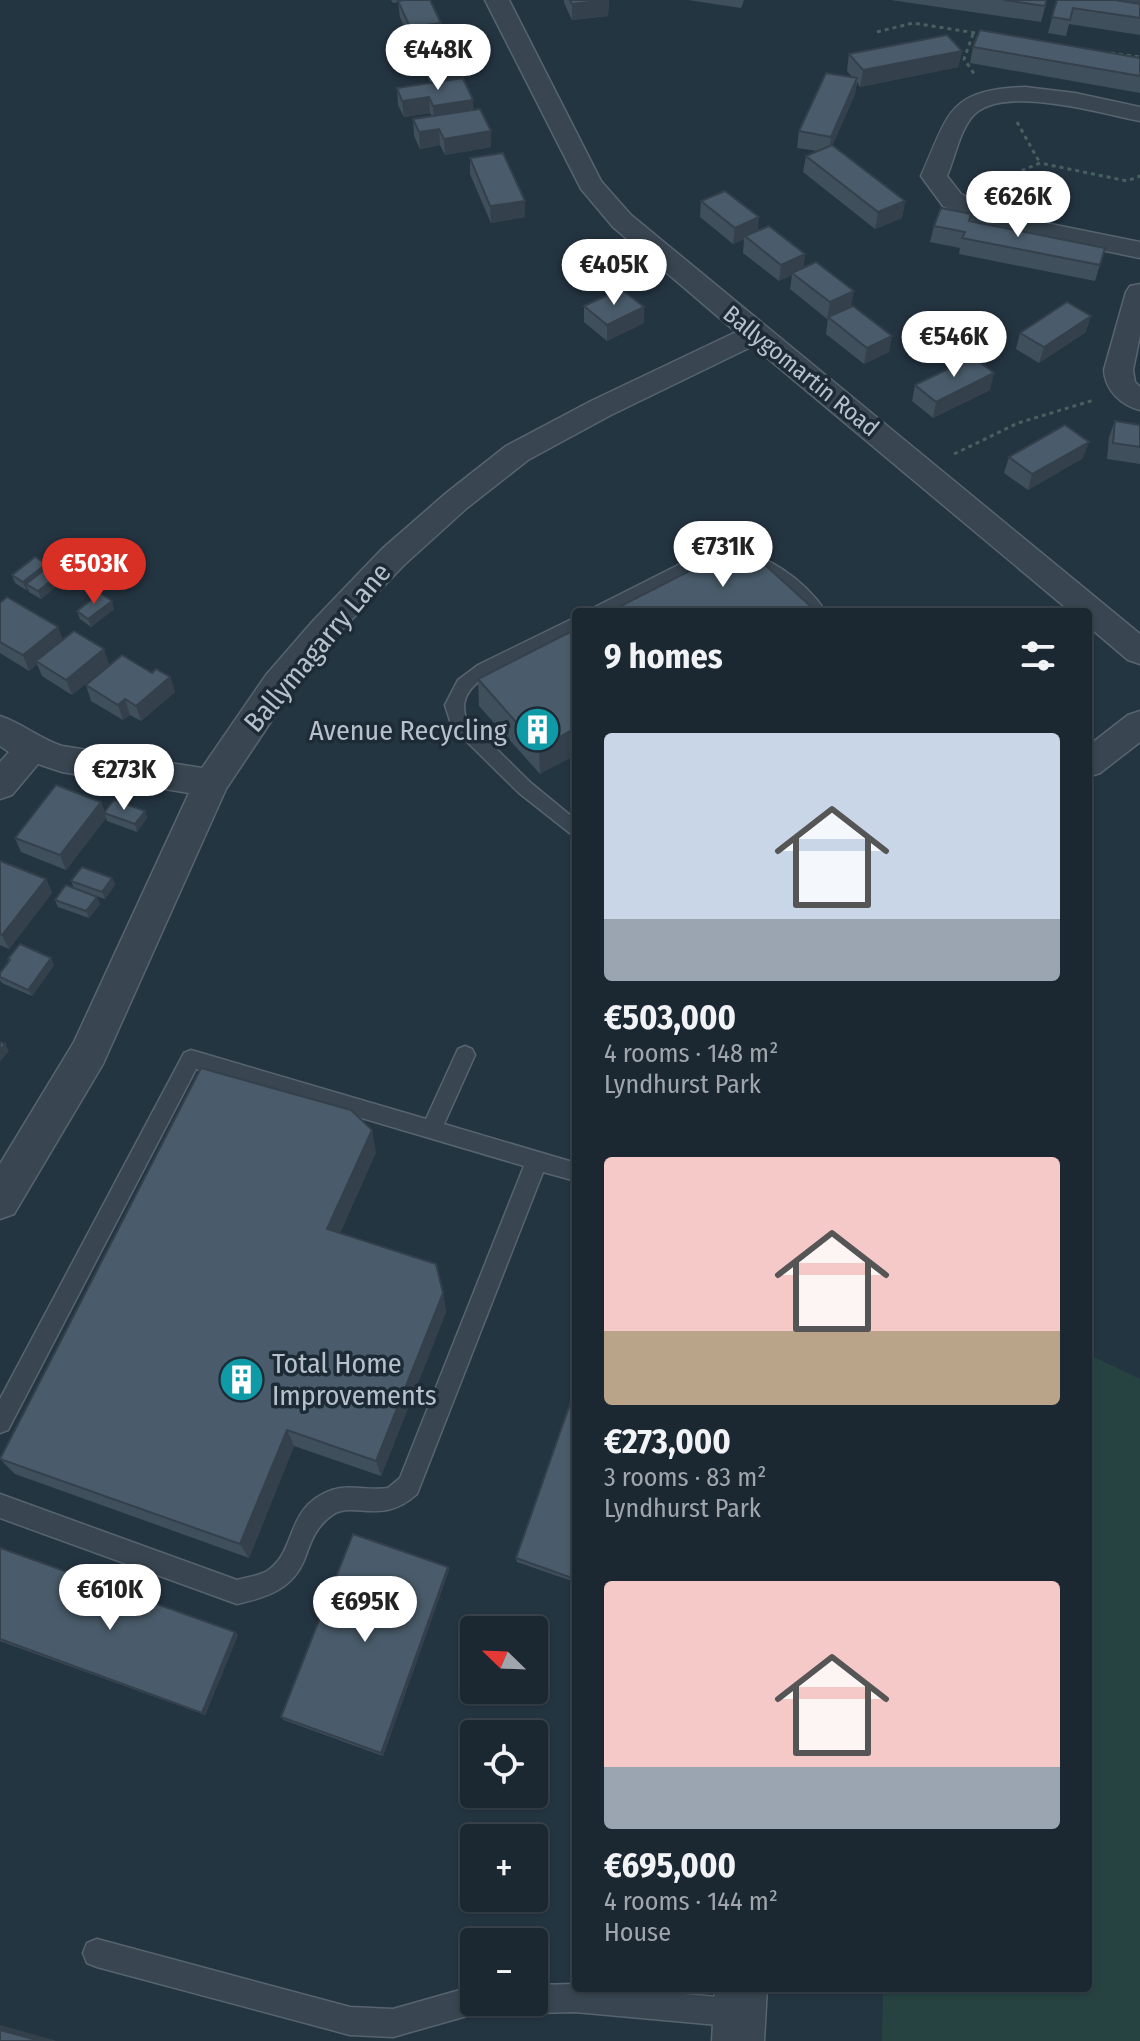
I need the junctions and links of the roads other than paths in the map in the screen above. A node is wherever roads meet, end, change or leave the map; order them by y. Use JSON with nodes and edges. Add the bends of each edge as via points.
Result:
{"nodes":[{"id":1,"x":497,"y":0,"type":"edge"},
{"id":2,"x":1133,"y":0,"type":"edge"},
{"id":3,"x":1140,"y":1,"type":"edge"},
{"id":4,"x":1140,"y":114,"type":"edge"},
{"id":5,"x":1140,"y":250,"type":"edge"},
{"id":6,"x":1140,"y":292,"type":"edge"},
{"id":7,"x":755,"y":334,"type":"junction"},
{"id":8,"x":1140,"y":401,"type":"edge"},
{"id":9,"x":607,"y":608,"type":"edge"},
{"id":10,"x":814,"y":608,"type":"edge"},
{"id":11,"x":1087,"y":608,"type":"edge"},
{"id":12,"x":1092,"y":612,"type":"edge"},
{"id":13,"x":572,"y":625,"type":"edge"},
{"id":14,"x":1140,"y":652,"type":"edge"},
{"id":15,"x":1140,"y":724,"type":"edge"},
{"id":16,"x":0,"y":729,"type":"edge"},
{"id":17,"x":31,"y":749,"type":"junction"},
{"id":18,"x":1092,"y":761,"type":"edge"},
{"id":19,"x":211,"y":783,"type":"junction"},
{"id":20,"x":0,"y":786,"type":"edge"},
{"id":21,"x":572,"y":828,"type":"edge"},
{"id":22,"x":465,"y":1055,"type":"dead end"},
{"id":23,"x":431,"y":1130,"type":"junction"},
{"id":24,"x":537,"y":1161,"type":"junction"},
{"id":25,"x":572,"y":1171,"type":"edge"},
{"id":26,"x":0,"y":1201,"type":"edge"},
{"id":27,"x":0,"y":1422,"type":"edge"},
{"id":28,"x":0,"y":1506,"type":"edge"},
{"id":29,"x":97,"y":1953,"type":"dead end"},
{"id":30,"x":548,"y":1999,"type":"edge"},
{"id":31,"x":460,"y":2004,"type":"edge"},
{"id":32,"x":739,"y":2014,"type":"edge"}],
"edges":[{"from":1,"to":7,"type":"street","name":"Ballygomartin Road","via":[[590,184],[639,237]]},
{"from":2,"to":3,"type":"street"},
{"from":4,"to":5,"type":"street","via":[[1037,95],[995,96],[963,111],[934,176],[952,200],[993,220]]},
{"from":6,"to":8,"type":"street","via":[[1119,378]]},
{"from":7,"to":11,"type":"street","name":"Ballygomartin Road"},
{"from":7,"to":19,"type":"street","name":"Ballymagarry Lane","via":[[517,453],[456,501],[323,630],[278,684]]},
{"from":9,"to":10,"type":"lane","via":[[727,552],[767,566]]},
{"from":12,"to":14,"type":"street","name":"Ballygomartin Road"},
{"from":13,"to":21,"type":"lane","via":[[484,669],[464,685],[454,705],[458,722]]},
{"from":15,"to":18,"type":"street"},
{"from":16,"to":17,"type":"street"},
{"from":17,"to":19,"type":"street","via":[[62,759]]},
{"from":17,"to":20,"type":"street"},
{"from":19,"to":26,"type":"street","name":"Ballymagarry Lane","via":[[89,1052]]},
{"from":22,"to":23,"type":"lane"},
{"from":23,"to":24,"type":"lane"},
{"from":23,"to":27,"type":"lane","via":[[191,1059]]},
{"from":24,"to":25,"type":"lane"},
{"from":24,"to":28,"type":"lane","via":[[409,1486],[393,1500],[349,1497],[325,1505],[307,1523],[287,1572],[262,1588],[237,1592]]},
{"from":29,"to":31,"type":"lane","via":[[350,2021],[393,2023]]},
{"from":30,"to":32,"type":"lane"}]}
